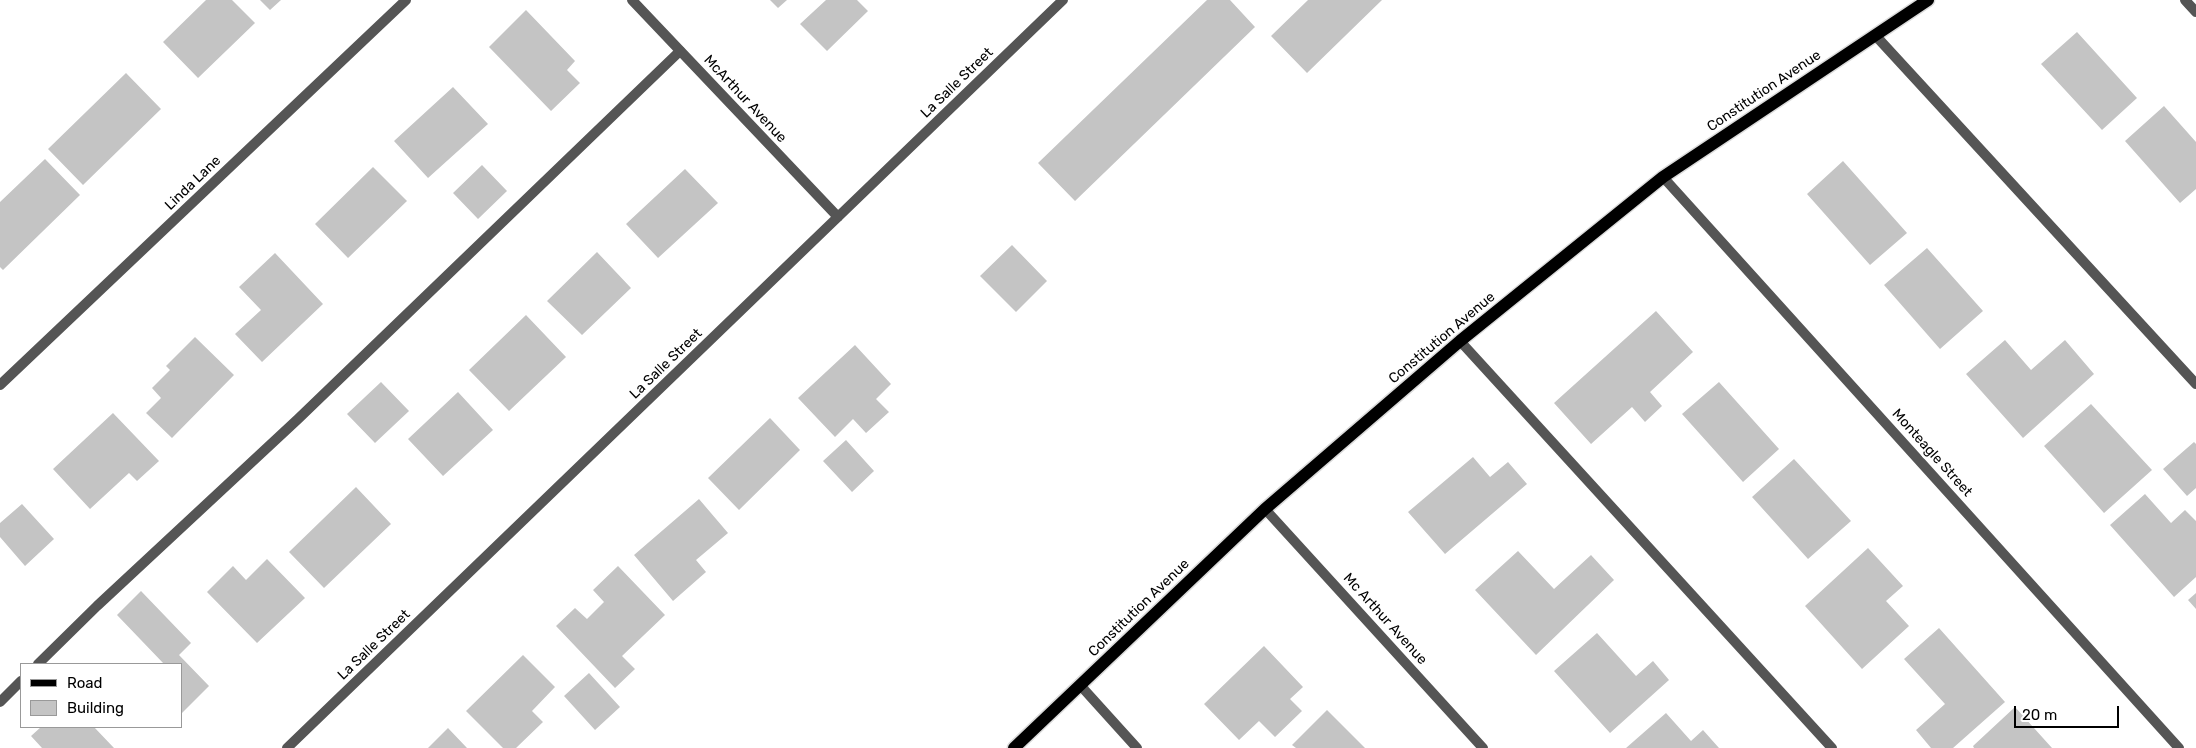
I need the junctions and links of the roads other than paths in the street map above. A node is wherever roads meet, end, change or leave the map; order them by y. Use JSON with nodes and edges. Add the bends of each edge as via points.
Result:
{"nodes":[{"id":1,"x":406,"y":0,"type":"edge"},
{"id":2,"x":632,"y":0,"type":"edge"},
{"id":3,"x":1063,"y":0,"type":"edge"},
{"id":4,"x":1928,"y":0,"type":"edge"},
{"id":5,"x":2185,"y":0,"type":"edge"},
{"id":6,"x":2196,"y":12,"type":"edge"},
{"id":7,"x":1875,"y":35,"type":"junction"},
{"id":8,"x":680,"y":51,"type":"junction"},
{"id":9,"x":1663,"y":177,"type":"junction"},
{"id":10,"x":838,"y":217,"type":"junction"},
{"id":11,"x":1460,"y":341,"type":"junction"},
{"id":12,"x":2196,"y":384,"type":"edge"},
{"id":13,"x":0,"y":385,"type":"edge"},
{"id":14,"x":1265,"y":509,"type":"junction"},
{"id":15,"x":39,"y":663,"type":"edge"},
{"id":16,"x":20,"y":682,"type":"edge"},
{"id":17,"x":1080,"y":686,"type":"junction"},
{"id":18,"x":0,"y":702,"type":"edge"},
{"id":19,"x":287,"y":748,"type":"edge"},
{"id":20,"x":1014,"y":748,"type":"edge"},
{"id":21,"x":1137,"y":748,"type":"edge"},
{"id":22,"x":1484,"y":748,"type":"edge"},
{"id":23,"x":1832,"y":748,"type":"edge"},
{"id":24,"x":2180,"y":748,"type":"edge"}],
"edges":[{"from":1,"to":13,"type":"street","name":"Linda Lane"},
{"from":2,"to":8,"type":"street","name":"McArthur Avenue"},
{"from":3,"to":10,"type":"street","name":"La Salle Street"},
{"from":4,"to":7,"type":"main road","name":"Constitution Avenue"},
{"from":5,"to":6,"type":"street"},
{"from":7,"to":9,"type":"main road","name":"Constitution Avenue"},
{"from":7,"to":12,"type":"street"},
{"from":8,"to":10,"type":"street","name":"McArthur Avenue"},
{"from":8,"to":15,"type":"street"},
{"from":9,"to":11,"type":"main road","name":"Constitution Avenue"},
{"from":9,"to":24,"type":"street","name":"Monteagle Street"},
{"from":10,"to":19,"type":"street","name":"La Salle Street"},
{"from":11,"to":14,"type":"main road","name":"Constitution Avenue"},
{"from":11,"to":23,"type":"street"},
{"from":14,"to":17,"type":"main road","name":"Constitution Avenue"},
{"from":14,"to":22,"type":"street","name":"Mc Arthur Avenue"},
{"from":16,"to":18,"type":"street"},
{"from":17,"to":20,"type":"main road","name":"Constitution Avenue"},
{"from":17,"to":21,"type":"street"}]}
